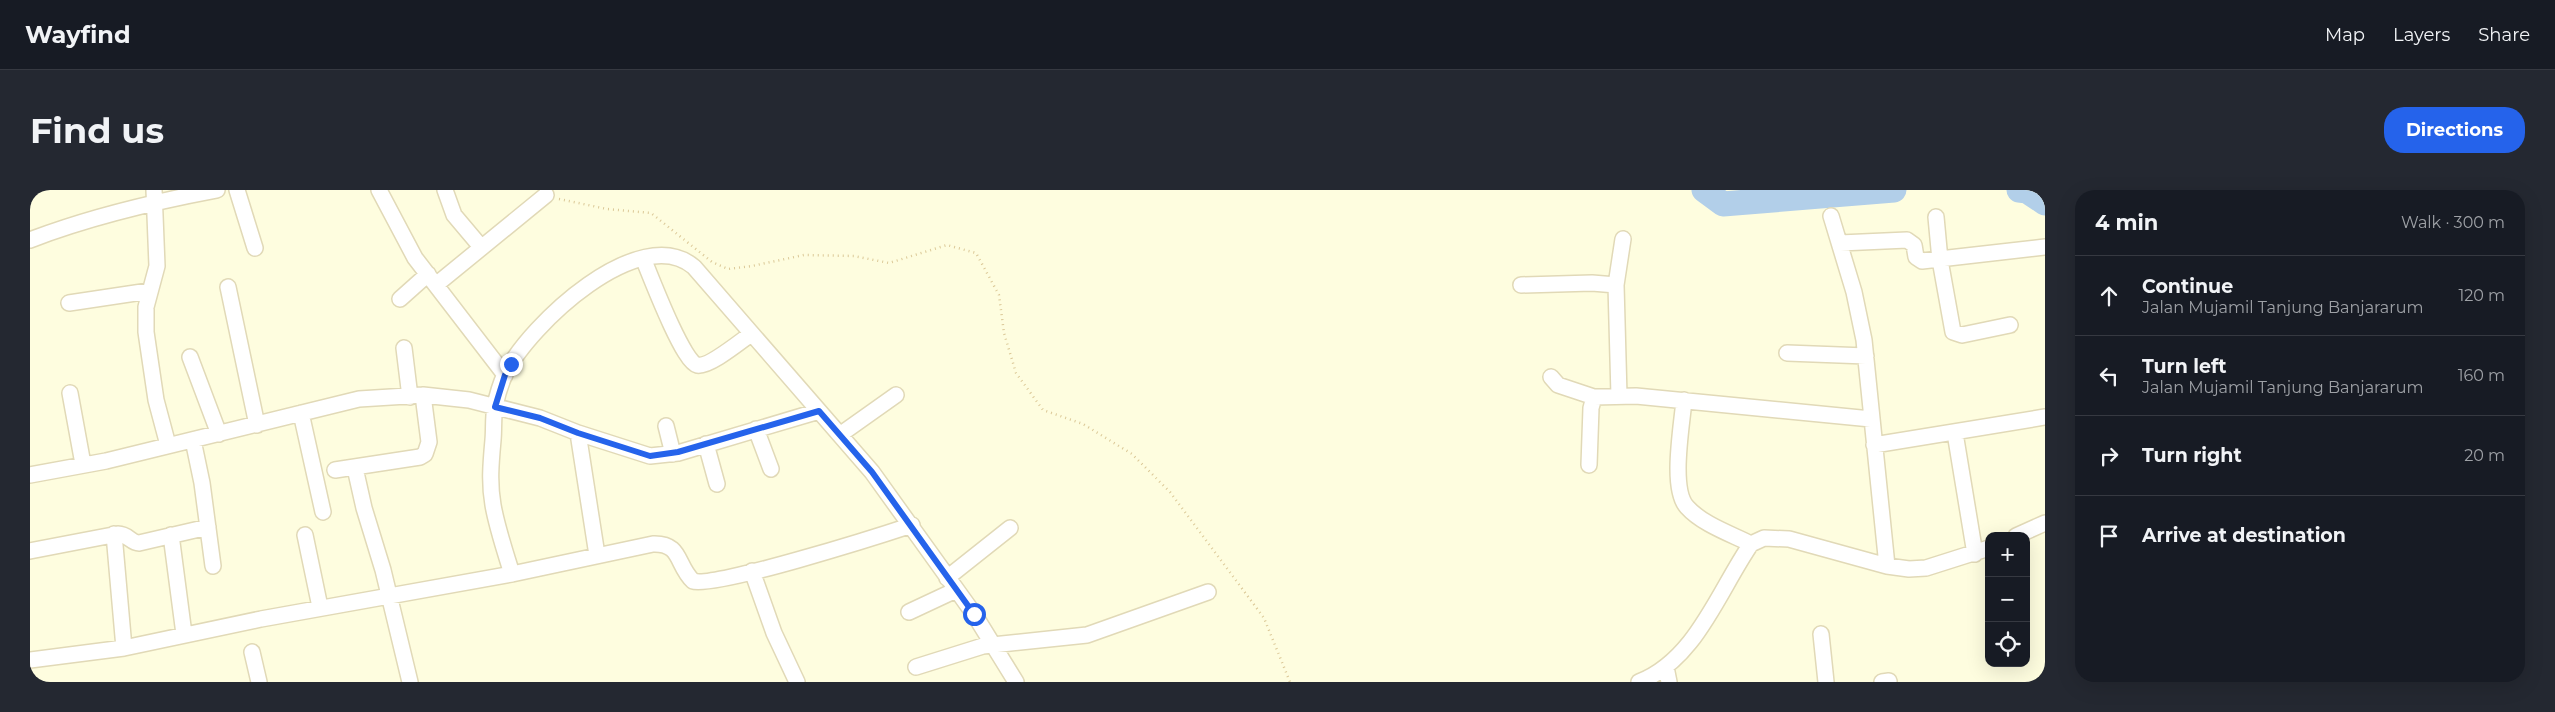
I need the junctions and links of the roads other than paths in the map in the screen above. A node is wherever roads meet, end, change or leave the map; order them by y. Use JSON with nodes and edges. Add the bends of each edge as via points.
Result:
{"nodes":[{"id":1,"x":217,"y":190,"type":"edge"},
{"id":2,"x":237,"y":190,"type":"edge"},
{"id":3,"x":379,"y":190,"type":"edge"},
{"id":4,"x":445,"y":190,"type":"edge"},
{"id":5,"x":546,"y":195,"type":"road end"},
{"id":6,"x":155,"y":196,"type":"edge"},
{"id":7,"x":1831,"y":216,"type":"dead end"},
{"id":8,"x":1936,"y":217,"type":"dead end"},
{"id":9,"x":1623,"y":239,"type":"dead end"},
{"id":10,"x":30,"y":240,"type":"edge"},
{"id":11,"x":1840,"y":243,"type":"junction"},
{"id":12,"x":481,"y":246,"type":"junction"},
{"id":13,"x":2045,"y":247,"type":"edge"},
{"id":14,"x":255,"y":248,"type":"dead end"},
{"id":15,"x":643,"y":258,"type":"junction"},
{"id":16,"x":1940,"y":260,"type":"junction"},
{"id":17,"x":433,"y":279,"type":"junction"},
{"id":18,"x":1616,"y":285,"type":"junction"},
{"id":19,"x":228,"y":286,"type":"dead end"},
{"id":20,"x":1521,"y":286,"type":"dead end"},
{"id":21,"x":149,"y":291,"type":"junction"},
{"id":22,"x":400,"y":299,"type":"dead end"},
{"id":23,"x":69,"y":302,"type":"dead end"},
{"id":24,"x":2010,"y":325,"type":"dead end"},
{"id":25,"x":751,"y":334,"type":"junction"},
{"id":26,"x":404,"y":348,"type":"dead end"},
{"id":27,"x":1787,"y":353,"type":"dead end"},
{"id":28,"x":1866,"y":356,"type":"junction"},
{"id":29,"x":190,"y":357,"type":"dead end"},
{"id":30,"x":505,"y":375,"type":"junction"},
{"id":31,"x":1551,"y":377,"type":"dead end"},
{"id":32,"x":70,"y":393,"type":"dead end"},
{"id":33,"x":896,"y":394,"type":"dead end"},
{"id":34,"x":416,"y":396,"type":"junction"},
{"id":35,"x":1618,"y":396,"type":"junction"},
{"id":36,"x":1594,"y":397,"type":"junction"},
{"id":37,"x":1684,"y":400,"type":"junction"},
{"id":38,"x":495,"y":407,"type":"junction"},
{"id":39,"x":819,"y":411,"type":"junction"},
{"id":40,"x":300,"y":413,"type":"junction"},
{"id":41,"x":2045,"y":417,"type":"edge"},
{"id":42,"x":1871,"y":419,"type":"junction"},
{"id":43,"x":257,"y":425,"type":"junction"},
{"id":44,"x":666,"y":426,"type":"dead end"},
{"id":45,"x":756,"y":429,"type":"junction"},
{"id":46,"x":578,"y":433,"type":"junction"},
{"id":47,"x":1955,"y":433,"type":"junction"},
{"id":48,"x":219,"y":434,"type":"junction"},
{"id":49,"x":841,"y":434,"type":"junction"},
{"id":50,"x":193,"y":440,"type":"junction"},
{"id":51,"x":706,"y":444,"type":"junction"},
{"id":52,"x":1874,"y":445,"type":"junction"},
{"id":53,"x":168,"y":446,"type":"junction"},
{"id":54,"x":673,"y":454,"type":"junction"},
{"id":55,"x":83,"y":464,"type":"junction"},
{"id":56,"x":1589,"y":464,"type":"dead end"},
{"id":57,"x":355,"y":468,"type":"junction"},
{"id":58,"x":771,"y":469,"type":"dead end"},
{"id":59,"x":335,"y":470,"type":"dead end"},
{"id":60,"x":30,"y":474,"type":"edge"},
{"id":61,"x":717,"y":484,"type":"dead end"},
{"id":62,"x":323,"y":512,"type":"dead end"},
{"id":63,"x":2045,"y":523,"type":"edge"},
{"id":64,"x":912,"y":526,"type":"junction"},
{"id":65,"x":208,"y":527,"type":"junction"},
{"id":66,"x":1010,"y":528,"type":"dead end"},
{"id":67,"x":2025,"y":532,"type":"edge"},
{"id":68,"x":114,"y":534,"type":"junction"},
{"id":69,"x":171,"y":535,"type":"junction"},
{"id":70,"x":305,"y":535,"type":"dead end"},
{"id":71,"x":1751,"y":544,"type":"junction"},
{"id":72,"x":1982,"y":551,"type":"edge"},
{"id":73,"x":30,"y":552,"type":"edge"},
{"id":74,"x":597,"y":555,"type":"junction"},
{"id":75,"x":213,"y":566,"type":"dead end"},
{"id":76,"x":1887,"y":566,"type":"junction"},
{"id":77,"x":752,"y":571,"type":"junction"},
{"id":78,"x":512,"y":574,"type":"junction"},
{"id":79,"x":952,"y":584,"type":"junction"},
{"id":80,"x":1208,"y":592,"type":"dead end"},
{"id":81,"x":389,"y":595,"type":"junction"},
{"id":82,"x":320,"y":607,"type":"junction"},
{"id":83,"x":909,"y":612,"type":"dead end"},
{"id":84,"x":184,"y":634,"type":"junction"},
{"id":85,"x":1821,"y":634,"type":"dead end"},
{"id":86,"x":994,"y":646,"type":"junction"},
{"id":87,"x":124,"y":648,"type":"junction"},
{"id":88,"x":252,"y":652,"type":"dead end"},
{"id":89,"x":30,"y":660,"type":"edge"},
{"id":90,"x":916,"y":667,"type":"dead end"},
{"id":91,"x":1666,"y":667,"type":"junction"},
{"id":92,"x":260,"y":682,"type":"edge"},
{"id":93,"x":410,"y":682,"type":"edge"},
{"id":94,"x":797,"y":682,"type":"edge"},
{"id":95,"x":1016,"y":682,"type":"edge"},
{"id":96,"x":1640,"y":682,"type":"edge"},
{"id":97,"x":1669,"y":682,"type":"edge"},
{"id":98,"x":1826,"y":682,"type":"edge"}],
"edges":[{"from":1,"to":6,"type":"street"},
{"from":2,"to":14,"type":"street"},
{"from":3,"to":17,"type":"street","via":[[415,258]]},
{"from":4,"to":12,"type":"street","via":[[454,215]]},
{"from":5,"to":12,"type":"street"},
{"from":6,"to":10,"type":"street"},
{"from":6,"to":21,"type":"street","via":[[157,266]]},
{"from":7,"to":11,"type":"street"},
{"from":8,"to":16,"type":"street"},
{"from":9,"to":18,"type":"street"},
{"from":11,"to":16,"type":"street","via":[[1907,240],[1914,245],[1916,257],[1922,261]]},
{"from":11,"to":28,"type":"street","via":[[1854,292]]},
{"from":12,"to":17,"type":"street"},
{"from":13,"to":16,"type":"street"},
{"from":15,"to":25,"type":"street","via":[[671,255],[688,262]]},
{"from":15,"to":25,"type":"street","via":[[668,318],[694,364],[708,362]]},
{"from":15,"to":30,"type":"street","via":[[588,284],[566,302],[530,340]]},
{"from":16,"to":24,"type":"street","via":[[1953,332],[1962,336]]},
{"from":17,"to":22,"type":"street"},
{"from":17,"to":30,"type":"street"},
{"from":18,"to":20,"type":"street"},
{"from":18,"to":35,"type":"street"},
{"from":19,"to":43,"type":"street"},
{"from":21,"to":23,"type":"street"},
{"from":21,"to":53,"type":"street","via":[[147,346]]},
{"from":25,"to":39,"type":"street"},
{"from":26,"to":34,"type":"street"},
{"from":27,"to":28,"type":"street"},
{"from":28,"to":42,"type":"street"},
{"from":29,"to":48,"type":"street"},
{"from":30,"to":38,"type":"street"},
{"from":31,"to":36,"type":"street","via":[[1558,385]]},
{"from":32,"to":55,"type":"street"},
{"from":33,"to":49,"type":"street"},
{"from":34,"to":38,"type":"street","via":[[470,400]]},
{"from":34,"to":40,"type":"street","via":[[359,399]]},
{"from":34,"to":57,"type":"street","via":[[429,447],[425,454]]},
{"from":35,"to":36,"type":"street"},
{"from":35,"to":37,"type":"street"},
{"from":36,"to":56,"type":"street"},
{"from":37,"to":42,"type":"street"},
{"from":37,"to":71,"type":"street","via":[[1680,497],[1694,514]]},
{"from":38,"to":46,"type":"street","via":[[540,418]]},
{"from":38,"to":78,"type":"street","via":[[490,477],[493,504]]},
{"from":39,"to":45,"type":"street"},
{"from":39,"to":49,"type":"street"},
{"from":40,"to":43,"type":"street"},
{"from":40,"to":62,"type":"street"},
{"from":41,"to":47,"type":"street"},
{"from":42,"to":52,"type":"street"},
{"from":43,"to":48,"type":"street"},
{"from":44,"to":54,"type":"street"},
{"from":45,"to":51,"type":"street"},
{"from":45,"to":58,"type":"street"},
{"from":46,"to":54,"type":"street","via":[[643,455]]},
{"from":46,"to":74,"type":"street"},
{"from":47,"to":52,"type":"street"},
{"from":47,"to":72,"type":"street"},
{"from":48,"to":50,"type":"street"},
{"from":49,"to":64,"type":"street"},
{"from":50,"to":53,"type":"street"},
{"from":50,"to":65,"type":"street"},
{"from":51,"to":54,"type":"street"},
{"from":51,"to":61,"type":"street"},
{"from":52,"to":76,"type":"street"},
{"from":53,"to":55,"type":"street"},
{"from":55,"to":60,"type":"street"},
{"from":57,"to":59,"type":"street"},
{"from":57,"to":81,"type":"street"},
{"from":63,"to":67,"type":"street"},
{"from":64,"to":77,"type":"street"},
{"from":64,"to":79,"type":"street"},
{"from":65,"to":69,"type":"street"},
{"from":65,"to":75,"type":"street"},
{"from":66,"to":79,"type":"street"},
{"from":68,"to":69,"type":"street","via":[[125,534],[137,543]]},
{"from":68,"to":73,"type":"street"},
{"from":68,"to":87,"type":"street"},
{"from":69,"to":84,"type":"street"},
{"from":70,"to":82,"type":"street"},
{"from":71,"to":76,"type":"street","via":[[1764,538],[1789,539]]},
{"from":71,"to":91,"type":"street","via":[[1688,643]]},
{"from":72,"to":76,"type":"street","via":[[1926,568]]},
{"from":74,"to":77,"type":"street","via":[[661,544],[672,548],[689,576],[697,582]]},
{"from":74,"to":78,"type":"street"},
{"from":77,"to":94,"type":"street","via":[[774,634]]},
{"from":78,"to":81,"type":"street"},
{"from":79,"to":83,"type":"street"},
{"from":79,"to":86,"type":"street"},
{"from":80,"to":86,"type":"street","via":[[1087,635]]},
{"from":81,"to":82,"type":"street"},
{"from":81,"to":93,"type":"street"},
{"from":82,"to":84,"type":"street"},
{"from":84,"to":87,"type":"street"},
{"from":85,"to":98,"type":"street"},
{"from":86,"to":90,"type":"street","via":[[983,646]]},
{"from":86,"to":95,"type":"street"},
{"from":87,"to":89,"type":"street"},
{"from":88,"to":92,"type":"street"},
{"from":91,"to":96,"type":"street"},
{"from":91,"to":97,"type":"street"}]}
